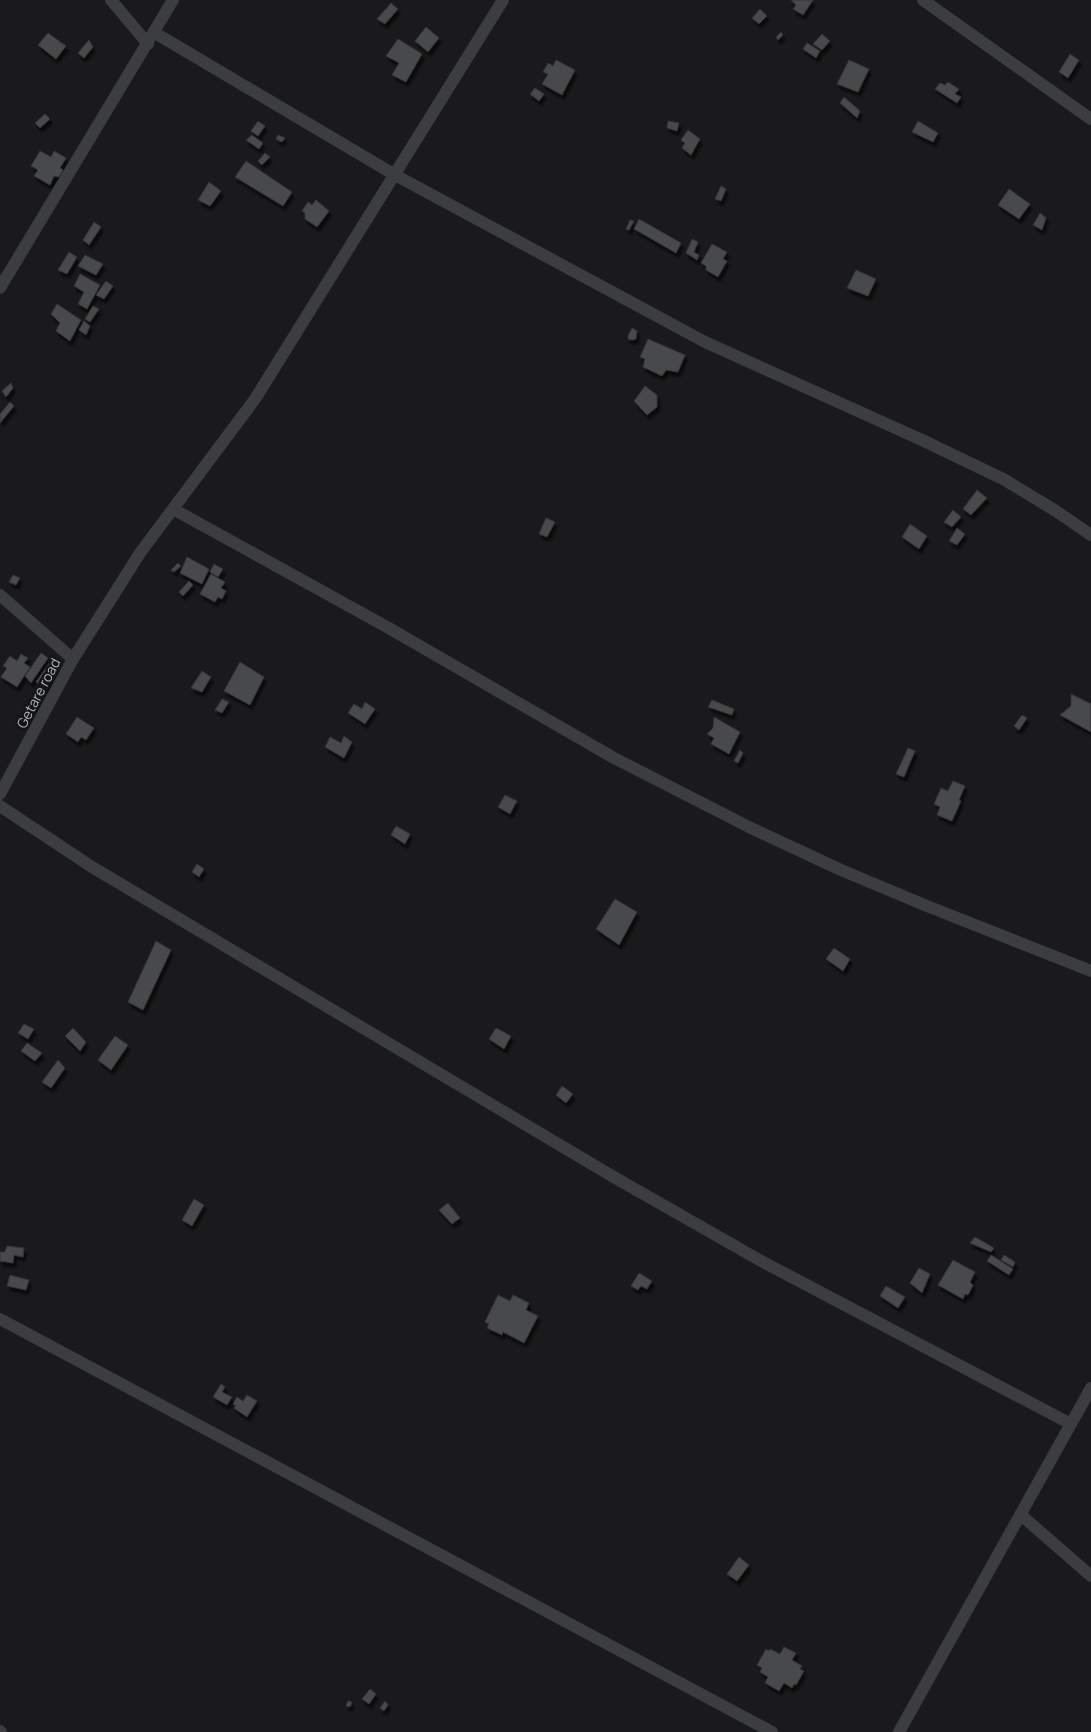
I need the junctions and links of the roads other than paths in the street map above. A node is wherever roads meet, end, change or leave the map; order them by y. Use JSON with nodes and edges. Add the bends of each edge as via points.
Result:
{"nodes":[{"id":1,"x":110,"y":0,"type":"edge"},
{"id":2,"x":174,"y":0,"type":"edge"},
{"id":3,"x":503,"y":0,"type":"edge"},
{"id":4,"x":923,"y":0,"type":"edge"},
{"id":5,"x":152,"y":38,"type":"junction"},
{"id":6,"x":1091,"y":119,"type":"edge"},
{"id":7,"x":395,"y":175,"type":"junction"},
{"id":8,"x":0,"y":288,"type":"edge"},
{"id":9,"x":173,"y":509,"type":"junction"},
{"id":10,"x":1091,"y":535,"type":"edge"},
{"id":11,"x":0,"y":596,"type":"edge"},
{"id":12,"x":73,"y":659,"type":"junction"},
{"id":13,"x":0,"y":794,"type":"edge"},
{"id":14,"x":0,"y":806,"type":"edge"},
{"id":15,"x":1091,"y":971,"type":"edge"},
{"id":16,"x":0,"y":1319,"type":"edge"},
{"id":17,"x":1091,"y":1388,"type":"edge"},
{"id":18,"x":1071,"y":1424,"type":"junction"},
{"id":19,"x":1021,"y":1515,"type":"junction"},
{"id":20,"x":1091,"y":1576,"type":"edge"},
{"id":21,"x":772,"y":1732,"type":"edge"},
{"id":22,"x":899,"y":1732,"type":"edge"}],
"edges":[{"from":1,"to":5,"type":"street"},
{"from":2,"to":5,"type":"street"},
{"from":3,"to":7,"type":"street"},
{"from":4,"to":6,"type":"street"},
{"from":5,"to":7,"type":"street"},
{"from":5,"to":8,"type":"street"},
{"from":7,"to":9,"type":"street","via":[[255,399]]},
{"from":7,"to":10,"type":"street","via":[[705,342],[1005,480]]},
{"from":9,"to":12,"type":"street","via":[[140,553]]},
{"from":9,"to":15,"type":"street","via":[[614,758],[741,823],[850,873]]},
{"from":11,"to":12,"type":"street"},
{"from":12,"to":13,"type":"street"},
{"from":14,"to":18,"type":"street","via":[[92,867],[612,1176],[764,1262]]},
{"from":16,"to":21,"type":"street"},
{"from":17,"to":18,"type":"street"},
{"from":18,"to":19,"type":"street"},
{"from":19,"to":20,"type":"street"},
{"from":19,"to":22,"type":"street"}]}
